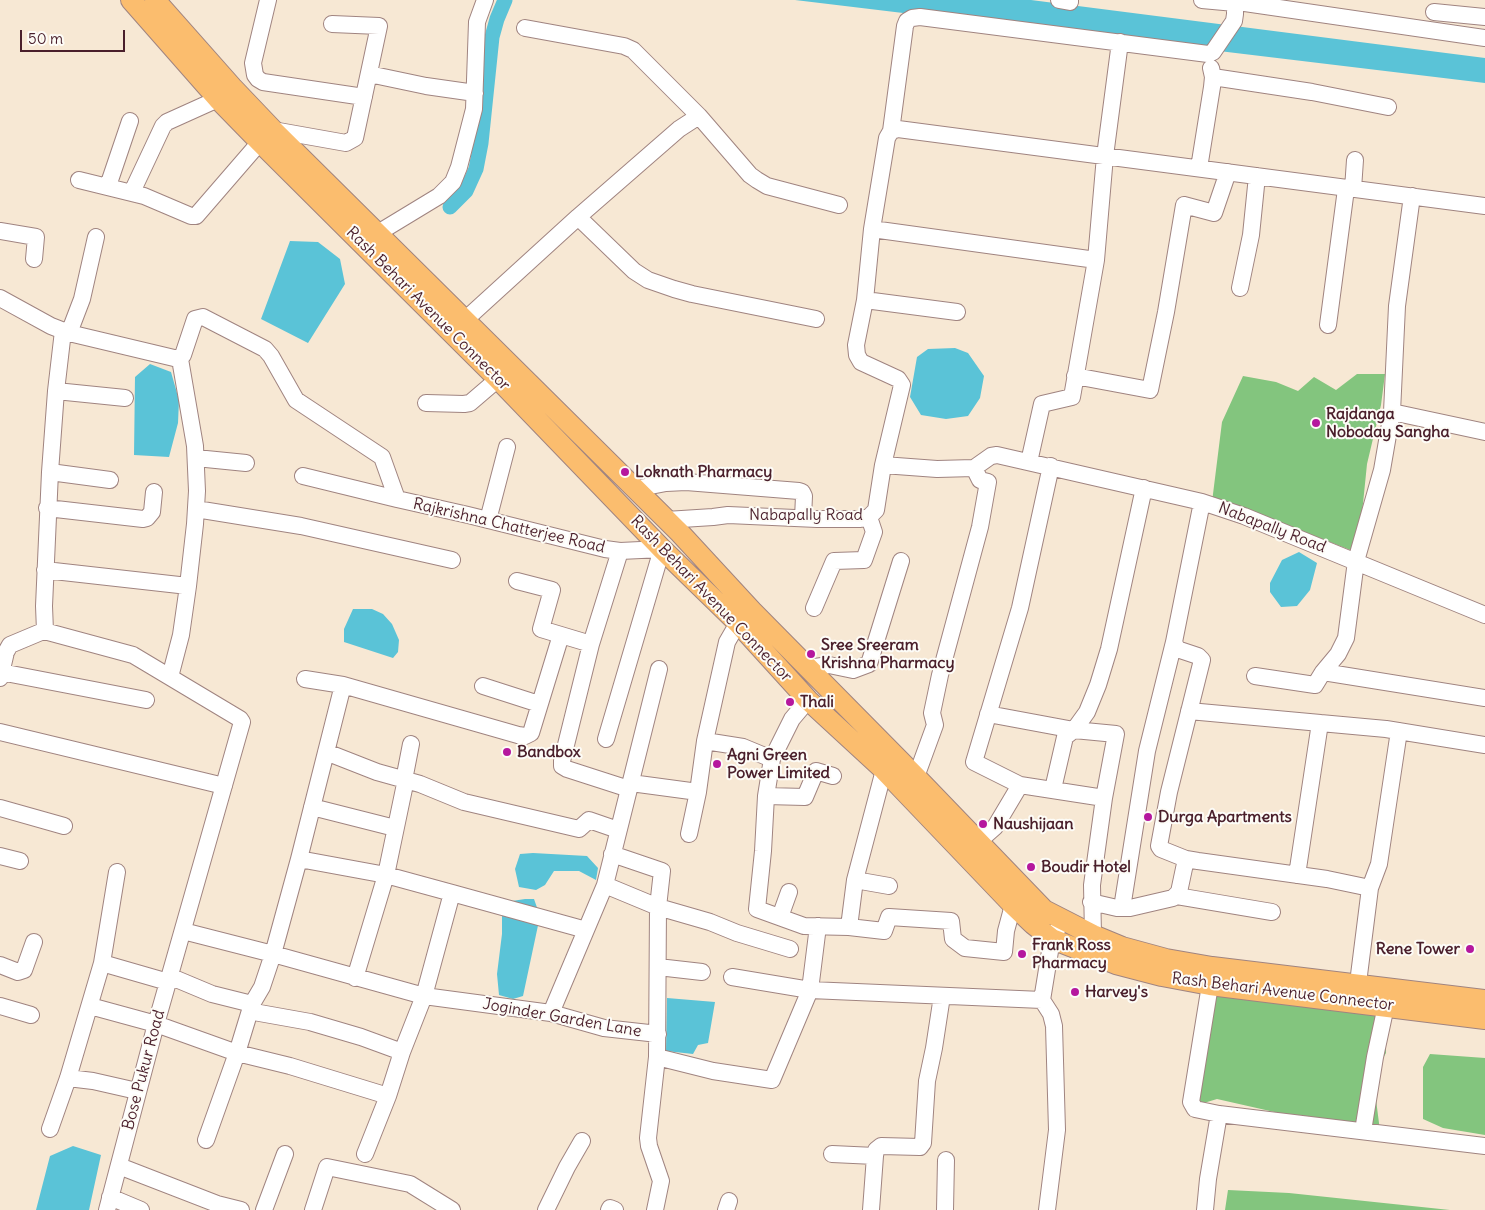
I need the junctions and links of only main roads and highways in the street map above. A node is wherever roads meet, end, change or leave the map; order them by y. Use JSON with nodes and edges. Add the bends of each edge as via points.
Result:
{"nodes":[{"id":1,"x":131,"y":0,"type":"edge"},
{"id":2,"x":155,"y":0,"type":"edge"},
{"id":3,"x":240,"y":108,"type":"junction"},
{"id":4,"x":267,"y":136,"type":"junction"},
{"id":5,"x":1485,"y":1000,"type":"edge"},
{"id":6,"x":1485,"y":1019,"type":"edge"}],
"edges":[{"from":1,"to":3,"type":"main road","name":"Rash Behari Avenue Connector","via":[[218,99]]},
{"from":2,"to":3,"type":"main road","name":"Rash Behari Avenue Connector"},
{"from":3,"to":4,"type":"main road","name":"Rash Behari Avenue Connector"},
{"from":4,"to":5,"type":"main road","name":"Rash Behari Avenue Connector","via":[[378,233],[673,526],[1044,910],[1122,948],[1166,959]]},
{"from":4,"to":6,"type":"main road","name":"Rash Behari Avenue Connector","via":[[662,549],[738,623],[808,700],[884,770],[1013,905],[1052,939],[1116,964],[1210,985]]}]}
